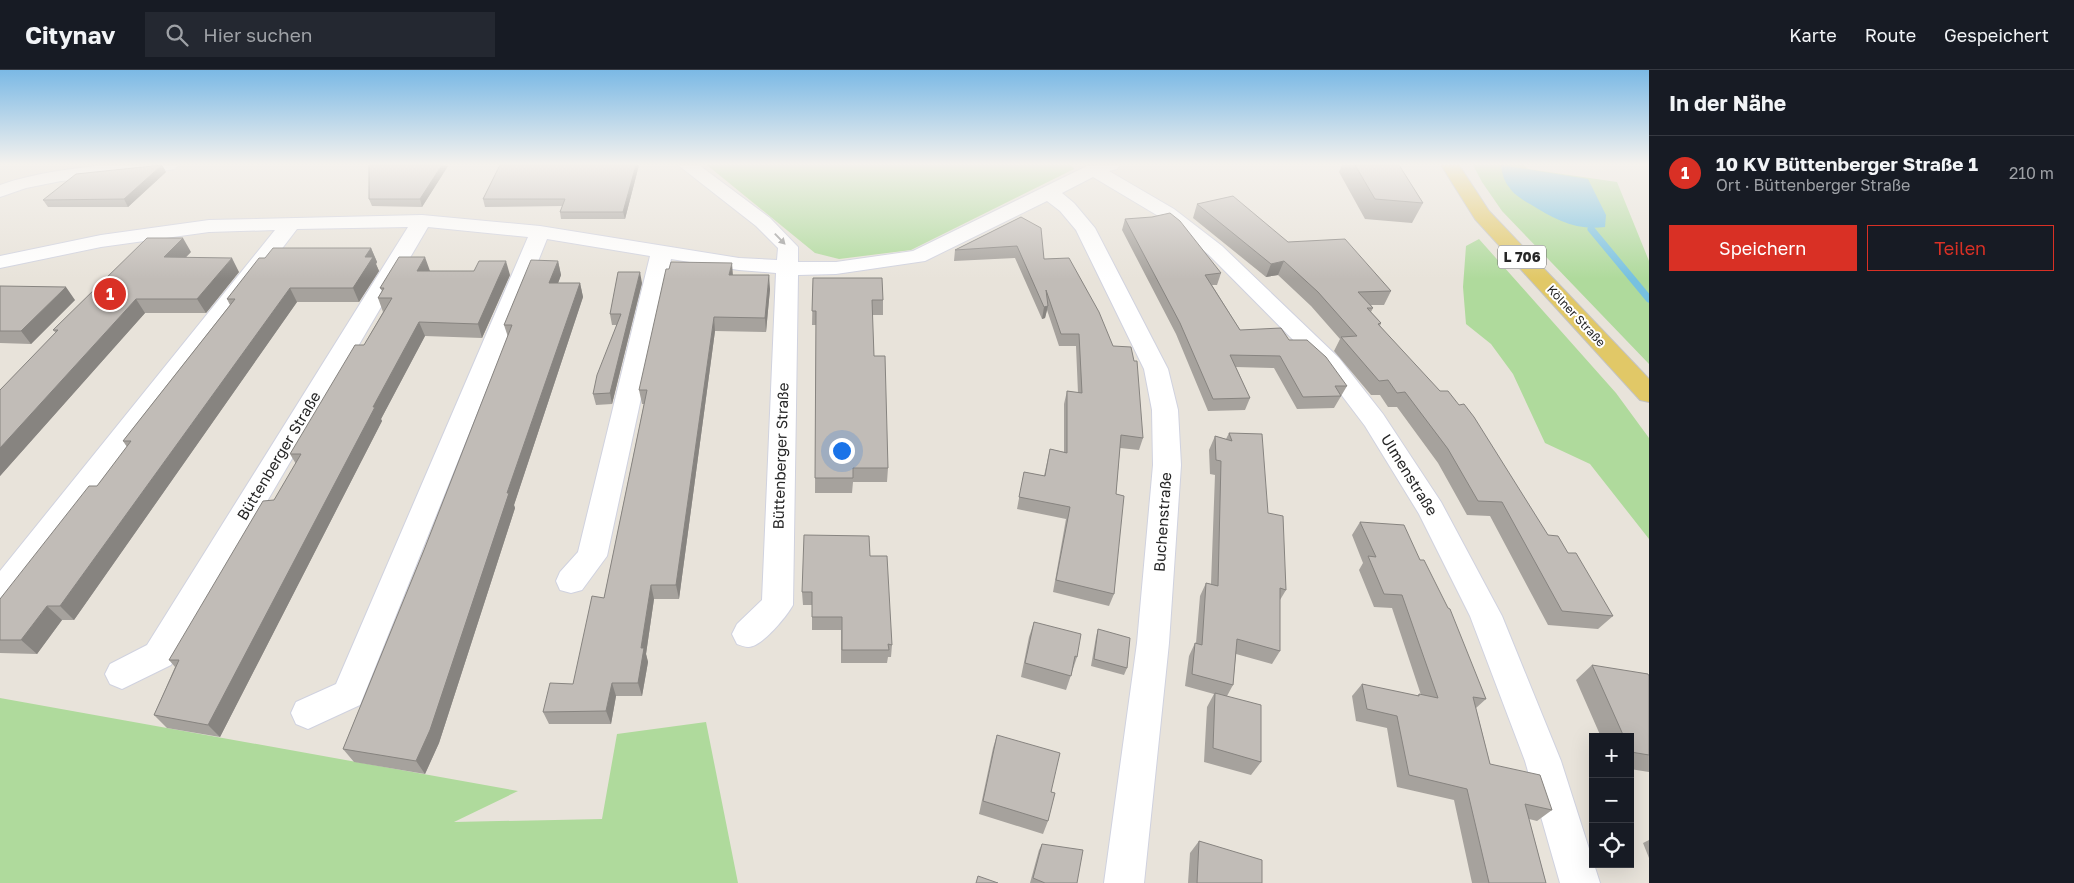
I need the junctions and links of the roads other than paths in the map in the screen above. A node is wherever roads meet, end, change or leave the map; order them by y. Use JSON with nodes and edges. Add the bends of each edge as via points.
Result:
{"nodes":[{"id":1,"x":738,"y":203,"type":"edge"},
{"id":2,"x":1029,"y":203,"type":"edge"},
{"id":3,"x":1062,"y":203,"type":"edge"},
{"id":4,"x":1152,"y":203,"type":"edge"},
{"id":5,"x":1474,"y":203,"type":"edge"},
{"id":6,"x":292,"y":222,"type":"junction"},
{"id":7,"x":422,"y":222,"type":"junction"},
{"id":8,"x":540,"y":232,"type":"junction"},
{"id":9,"x":155,"y":233,"type":"junction"},
{"id":10,"x":662,"y":251,"type":"junction"},
{"id":11,"x":129,"y":260,"type":"edge"},
{"id":12,"x":0,"y":262,"type":"edge"},
{"id":13,"x":788,"y":267,"type":"junction"},
{"id":14,"x":1649,"y":394,"type":"edge"},
{"id":15,"x":571,"y":581,"type":"dead end"},
{"id":16,"x":0,"y":593,"type":"edge"},
{"id":17,"x":748,"y":634,"type":"dead end"},
{"id":18,"x":122,"y":674,"type":"dead end"},
{"id":19,"x":308,"y":713,"type":"dead end"},
{"id":20,"x":1124,"y":883,"type":"edge"},
{"id":21,"x":1580,"y":883,"type":"edge"}],
"edges":[{"from":1,"to":13,"type":"street","name":"Büttenberger Straße","one_way":true,"via":[[764,222],[788,247]]},
{"from":2,"to":13,"type":"street","via":[[918,257],[836,268]]},
{"from":3,"to":20,"type":"street","name":"Buchenstraße","via":[[1085,228],[1156,370],[1165,410],[1167,466],[1154,634]]},
{"from":4,"to":21,"type":"street","name":"Ulmenstraße","via":[[1214,250],[1330,363],[1374,420],[1431,510],[1486,616],[1543,761]]},
{"from":5,"to":14,"type":"main road","name":"Kölner Straße","number":"L 706"},
{"from":6,"to":7,"type":"street"},
{"from":6,"to":9,"type":"street","via":[[209,226]]},
{"from":6,"to":16,"type":"street"},
{"from":7,"to":8,"type":"street"},
{"from":7,"to":18,"type":"street","name":"Büttenberger Straße","via":[[159,655]]},
{"from":8,"to":10,"type":"street"},
{"from":8,"to":19,"type":"street","via":[[348,694]]},
{"from":9,"to":11,"type":"street"},
{"from":9,"to":12,"type":"street"},
{"from":10,"to":13,"type":"street","via":[[739,264]]},
{"from":10,"to":15,"type":"street","via":[[592,556]]},
{"from":13,"to":17,"type":"street","name":"Büttenberger Straße","via":[[777,605]]}]}
